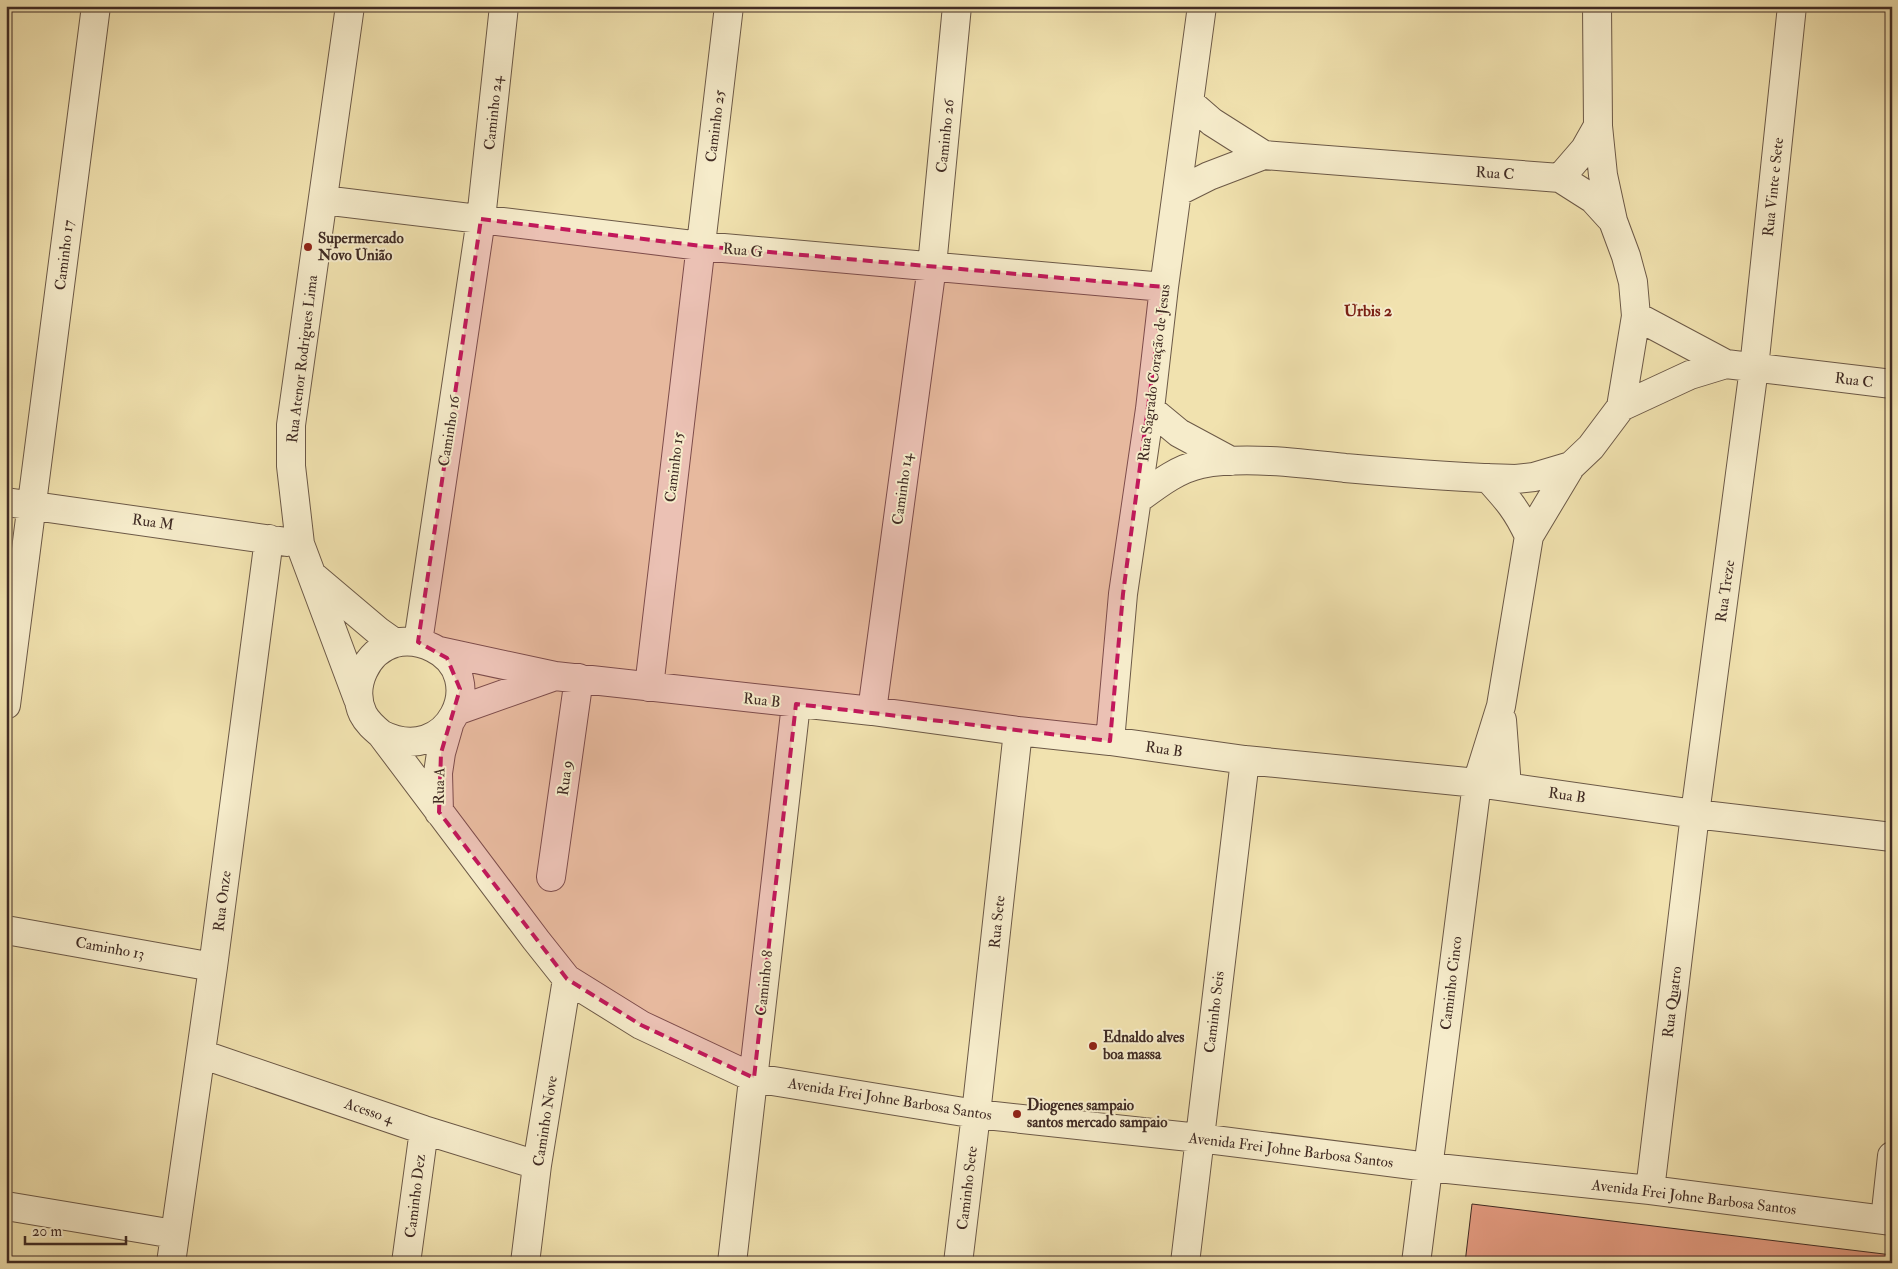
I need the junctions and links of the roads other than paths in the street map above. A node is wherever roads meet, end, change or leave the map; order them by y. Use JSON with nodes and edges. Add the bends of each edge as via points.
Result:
{"nodes":[{"id":1,"x":96,"y":6,"type":"edge"},
{"id":2,"x":350,"y":6,"type":"edge"},
{"id":3,"x":504,"y":6,"type":"edge"},
{"id":4,"x":729,"y":6,"type":"edge"},
{"id":5,"x":957,"y":6,"type":"edge"},
{"id":6,"x":1202,"y":6,"type":"edge"},
{"id":7,"x":1598,"y":6,"type":"edge"},
{"id":8,"x":1792,"y":6,"type":"edge"},
{"id":9,"x":1189,"y":102,"type":"junction"},
{"id":10,"x":1598,"y":126,"type":"junction"},
{"id":11,"x":1264,"y":155,"type":"junction"},
{"id":12,"x":1560,"y":178,"type":"junction"},
{"id":13,"x":1177,"y":192,"type":"junction"},
{"id":14,"x":323,"y":200,"type":"junction"},
{"id":15,"x":481,"y":219,"type":"junction"},
{"id":16,"x":1613,"y":220,"type":"junction"},
{"id":17,"x":701,"y":246,"type":"junction"},
{"id":18,"x":932,"y":266,"type":"junction"},
{"id":19,"x":1164,"y":287,"type":"junction"},
{"id":20,"x":1636,"y":316,"type":"junction"},
{"id":21,"x":1726,"y":364,"type":"junction"},
{"id":22,"x":1754,"y":368,"type":"junction"},
{"id":23,"x":1892,"y":384,"type":"edge"},
{"id":24,"x":1621,"y":407,"type":"junction"},
{"id":25,"x":1150,"y":409,"type":"junction"},
{"id":26,"x":1231,"y":461,"type":"junction"},
{"id":27,"x":1571,"y":466,"type":"junction"},
{"id":28,"x":1488,"y":478,"type":"junction"},
{"id":29,"x":1138,"y":499,"type":"junction"},
{"id":30,"x":19,"y":503,"type":"edge"},
{"id":31,"x":1529,"y":536,"type":"junction"},
{"id":32,"x":269,"y":539,"type":"junction"},
{"id":33,"x":300,"y":544,"type":"junction"},
{"id":34,"x":310,"y":574,"type":"junction"},
{"id":35,"x":417,"y":645,"type":"junction"},
{"id":36,"x":567,"y":677,"type":"junction"},
{"id":37,"x":649,"y":687,"type":"junction"},
{"id":38,"x":359,"y":702,"type":"junction"},
{"id":39,"x":796,"y":704,"type":"junction"},
{"id":40,"x":6,"y":705,"type":"edge"},
{"id":41,"x":1501,"y":706,"type":"junction"},
{"id":42,"x":872,"y":711,"type":"junction"},
{"id":43,"x":452,"y":718,"type":"junction"},
{"id":44,"x":1018,"y":731,"type":"junction"},
{"id":45,"x":381,"y":734,"type":"junction"},
{"id":46,"x":1110,"y":741,"type":"junction"},
{"id":47,"x":1244,"y":760,"type":"junction"},
{"id":48,"x":1477,"y":783,"type":"junction"},
{"id":49,"x":1507,"y":786,"type":"junction"},
{"id":50,"x":439,"y":812,"type":"junction"},
{"id":51,"x":1695,"y":814,"type":"junction"},
{"id":52,"x":1892,"y":837,"type":"edge"},
{"id":53,"x":551,"y":877,"type":"dead end"},
{"id":54,"x":6,"y":930,"type":"edge"},
{"id":55,"x":213,"y":967,"type":"junction"},
{"id":56,"x":567,"y":979,"type":"junction"},
{"id":57,"x":201,"y":1054,"type":"junction"},
{"id":58,"x":754,"y":1078,"type":"junction"},
{"id":59,"x":976,"y":1114,"type":"junction"},
{"id":60,"x":424,"y":1130,"type":"junction"},
{"id":61,"x":1199,"y":1138,"type":"junction"},
{"id":62,"x":1892,"y":1156,"type":"edge"},
{"id":63,"x":537,"y":1165,"type":"junction"},
{"id":64,"x":1428,"y":1167,"type":"junction"},
{"id":65,"x":1650,"y":1190,"type":"junction"},
{"id":66,"x":6,"y":1206,"type":"edge"},
{"id":67,"x":1888,"y":1220,"type":"edge"},
{"id":68,"x":174,"y":1234,"type":"junction"},
{"id":69,"x":171,"y":1263,"type":"edge"},
{"id":70,"x":406,"y":1263,"type":"edge"},
{"id":71,"x":525,"y":1263,"type":"edge"},
{"id":72,"x":732,"y":1263,"type":"edge"},
{"id":73,"x":958,"y":1263,"type":"edge"},
{"id":74,"x":1185,"y":1263,"type":"edge"},
{"id":75,"x":1416,"y":1263,"type":"edge"}],
"edges":[{"from":1,"to":30,"type":"street","name":"Caminho 17"},
{"from":2,"to":14,"type":"street","name":"Rua Atenor Rodrigues Lima"},
{"from":3,"to":15,"type":"street","name":"Caminho 24"},
{"from":4,"to":17,"type":"street","name":"Caminho 25"},
{"from":5,"to":18,"type":"street","name":"Caminho 26"},
{"from":6,"to":9,"type":"street","name":"Rua Sagrado Coração de Jesus"},
{"from":7,"to":10,"type":"street"},
{"from":8,"to":22,"type":"street","name":"Rua Vinte e Sete"},
{"from":9,"to":11,"type":"street","name":"Rua C","via":[[1212,122]]},
{"from":9,"to":13,"type":"street","name":"Rua Sagrado Coração de Jesus"},
{"from":10,"to":12,"type":"street","via":[[1585,149]]},
{"from":10,"to":16,"type":"street","via":[[1603,175]]},
{"from":11,"to":12,"type":"street","name":"Rua C"},
{"from":11,"to":13,"type":"street","name":"Rua C"},
{"from":12,"to":16,"type":"street","name":"Rua C","via":[[1593,199]]},
{"from":13,"to":19,"type":"street","name":"Rua Sagrado Coração de Jesus"},
{"from":14,"to":15,"type":"street","name":"Rua G"},
{"from":14,"to":33,"type":"street","name":"Rua Atenor Rodrigues Lima","via":[[291,425],[291,466]]},
{"from":15,"to":17,"type":"street","name":"Rua G"},
{"from":15,"to":35,"type":"street","name":"Caminho 16"},
{"from":16,"to":20,"type":"street","name":"Rua C","via":[[1633,282]]},
{"from":17,"to":18,"type":"street","name":"Rua G"},
{"from":17,"to":37,"type":"street","name":"Caminho 15"},
{"from":18,"to":19,"type":"street","name":"Rua G"},
{"from":18,"to":42,"type":"street","name":"Caminho 14"},
{"from":19,"to":25,"type":"street","name":"Rua Sagrado Coração de Jesus"},
{"from":20,"to":21,"type":"street","name":"Rua C"},
{"from":20,"to":24,"type":"street","name":"Rua C"},
{"from":21,"to":22,"type":"street","name":"Rua C"},
{"from":21,"to":24,"type":"street","name":"Rua C","via":[[1690,375]]},
{"from":22,"to":23,"type":"street","name":"Rua C"},
{"from":22,"to":51,"type":"street","name":"Rua Treze"},
{"from":24,"to":27,"type":"street","name":"Rua C","via":[[1591,447]]},
{"from":25,"to":26,"type":"street","name":"Rua C","via":[[1179,433]]},
{"from":25,"to":29,"type":"street","name":"Rua Sagrado Coração de Jesus"},
{"from":26,"to":28,"type":"street","name":"Rua C"},
{"from":26,"to":29,"type":"street","name":"Rua C","via":[[1200,464],[1180,471]]},
{"from":27,"to":28,"type":"street","name":"Rua C","via":[[1534,477]]},
{"from":27,"to":31,"type":"street","name":"Caminho Cinco"},
{"from":28,"to":31,"type":"street","via":[[1512,504]]},
{"from":29,"to":46,"type":"street","name":"Rua Sagrado Coração de Jesus","via":[[1123,594]]},
{"from":30,"to":32,"type":"street","name":"Rua M"},
{"from":30,"to":40,"type":"street","name":"Caminho 17"},
{"from":31,"to":41,"type":"street","name":"Caminho Cinco"},
{"from":32,"to":33,"type":"street","name":"Rua M"},
{"from":32,"to":55,"type":"street","name":"Rua Onze"},
{"from":33,"to":34,"type":"street","name":"Rua Atenor Rodrigues Lima"},
{"from":34,"to":35,"type":"street","name":"Rua B","via":[[372,626]]},
{"from":34,"to":38,"type":"street","name":"Rua Atenor Rodrigues Lima"},
{"from":35,"to":36,"type":"street","name":"Rua B"},
{"from":35,"to":38,"type":"street","via":[[385,647],[376,653],[363,671]]},
{"from":35,"to":43,"type":"street","via":[[454,667],[459,701]]},
{"from":36,"to":37,"type":"street","name":"Rua B"},
{"from":36,"to":43,"type":"street"},
{"from":36,"to":53,"type":"street","name":"Rua 9"},
{"from":37,"to":39,"type":"street","name":"Rua B"},
{"from":38,"to":45,"type":"street","via":[[364,715]]},
{"from":39,"to":42,"type":"street","name":"Rua B"},
{"from":39,"to":58,"type":"street","name":"Caminho 8"},
{"from":41,"to":48,"type":"street","name":"Caminho Cinco"},
{"from":41,"to":49,"type":"street","name":"Caminho Cinco"},
{"from":42,"to":44,"type":"street","name":"Rua B"},
{"from":43,"to":45,"type":"street","via":[[428,739],[416,742],[392,740]]},
{"from":43,"to":50,"type":"street","name":"Rua A","via":[[438,773]]},
{"from":44,"to":46,"type":"street","name":"Rua B"},
{"from":44,"to":59,"type":"street","name":"Rua Sete"},
{"from":45,"to":50,"type":"street","name":"Rua A"},
{"from":46,"to":47,"type":"street","name":"Rua B"},
{"from":47,"to":48,"type":"street","name":"Rua B"},
{"from":47,"to":61,"type":"street","name":"Caminho Seis"},
{"from":48,"to":49,"type":"street","name":"Rua B"},
{"from":48,"to":64,"type":"street","name":"Caminho Cinco"},
{"from":49,"to":51,"type":"street","name":"Rua B"},
{"from":50,"to":56,"type":"street","name":"Avenida Frei Johne Barbosa Santos"},
{"from":51,"to":52,"type":"street","name":"Rua B"},
{"from":51,"to":65,"type":"street","name":"Rua Quatro"},
{"from":54,"to":55,"type":"street","name":"Caminho 13"},
{"from":55,"to":57,"type":"street","name":"Rua Onze"},
{"from":56,"to":58,"type":"street","name":"Avenida Frei Johne Barbosa Santos","via":[[641,1025]]},
{"from":56,"to":63,"type":"street","name":"Caminho Nove"},
{"from":57,"to":60,"type":"street","name":"Acesso 4"},
{"from":57,"to":68,"type":"street","name":"Rua Onze"},
{"from":58,"to":59,"type":"street","name":"Avenida Frei Johne Barbosa Santos"},
{"from":58,"to":72,"type":"street","name":"Caminho 8"},
{"from":59,"to":61,"type":"street","name":"Avenida Frei Johne Barbosa Santos"},
{"from":59,"to":73,"type":"street","name":"Caminho Sete"},
{"from":60,"to":63,"type":"street","name":"Acesso 4"},
{"from":60,"to":70,"type":"street","name":"Caminho Dez"},
{"from":61,"to":64,"type":"street","name":"Avenida Frei Johne Barbosa Santos"},
{"from":61,"to":74,"type":"street","name":"Caminho Seis"},
{"from":62,"to":67,"type":"street"},
{"from":63,"to":71,"type":"street","name":"Caminho Nove"},
{"from":64,"to":65,"type":"street","name":"Avenida Frei Johne Barbosa Santos"},
{"from":64,"to":75,"type":"street","name":"Caminho Cinco"},
{"from":65,"to":67,"type":"street","name":"Avenida Frei Johne Barbosa Santos"},
{"from":66,"to":68,"type":"street"},
{"from":68,"to":69,"type":"street","name":"Rua Onze"}]}
